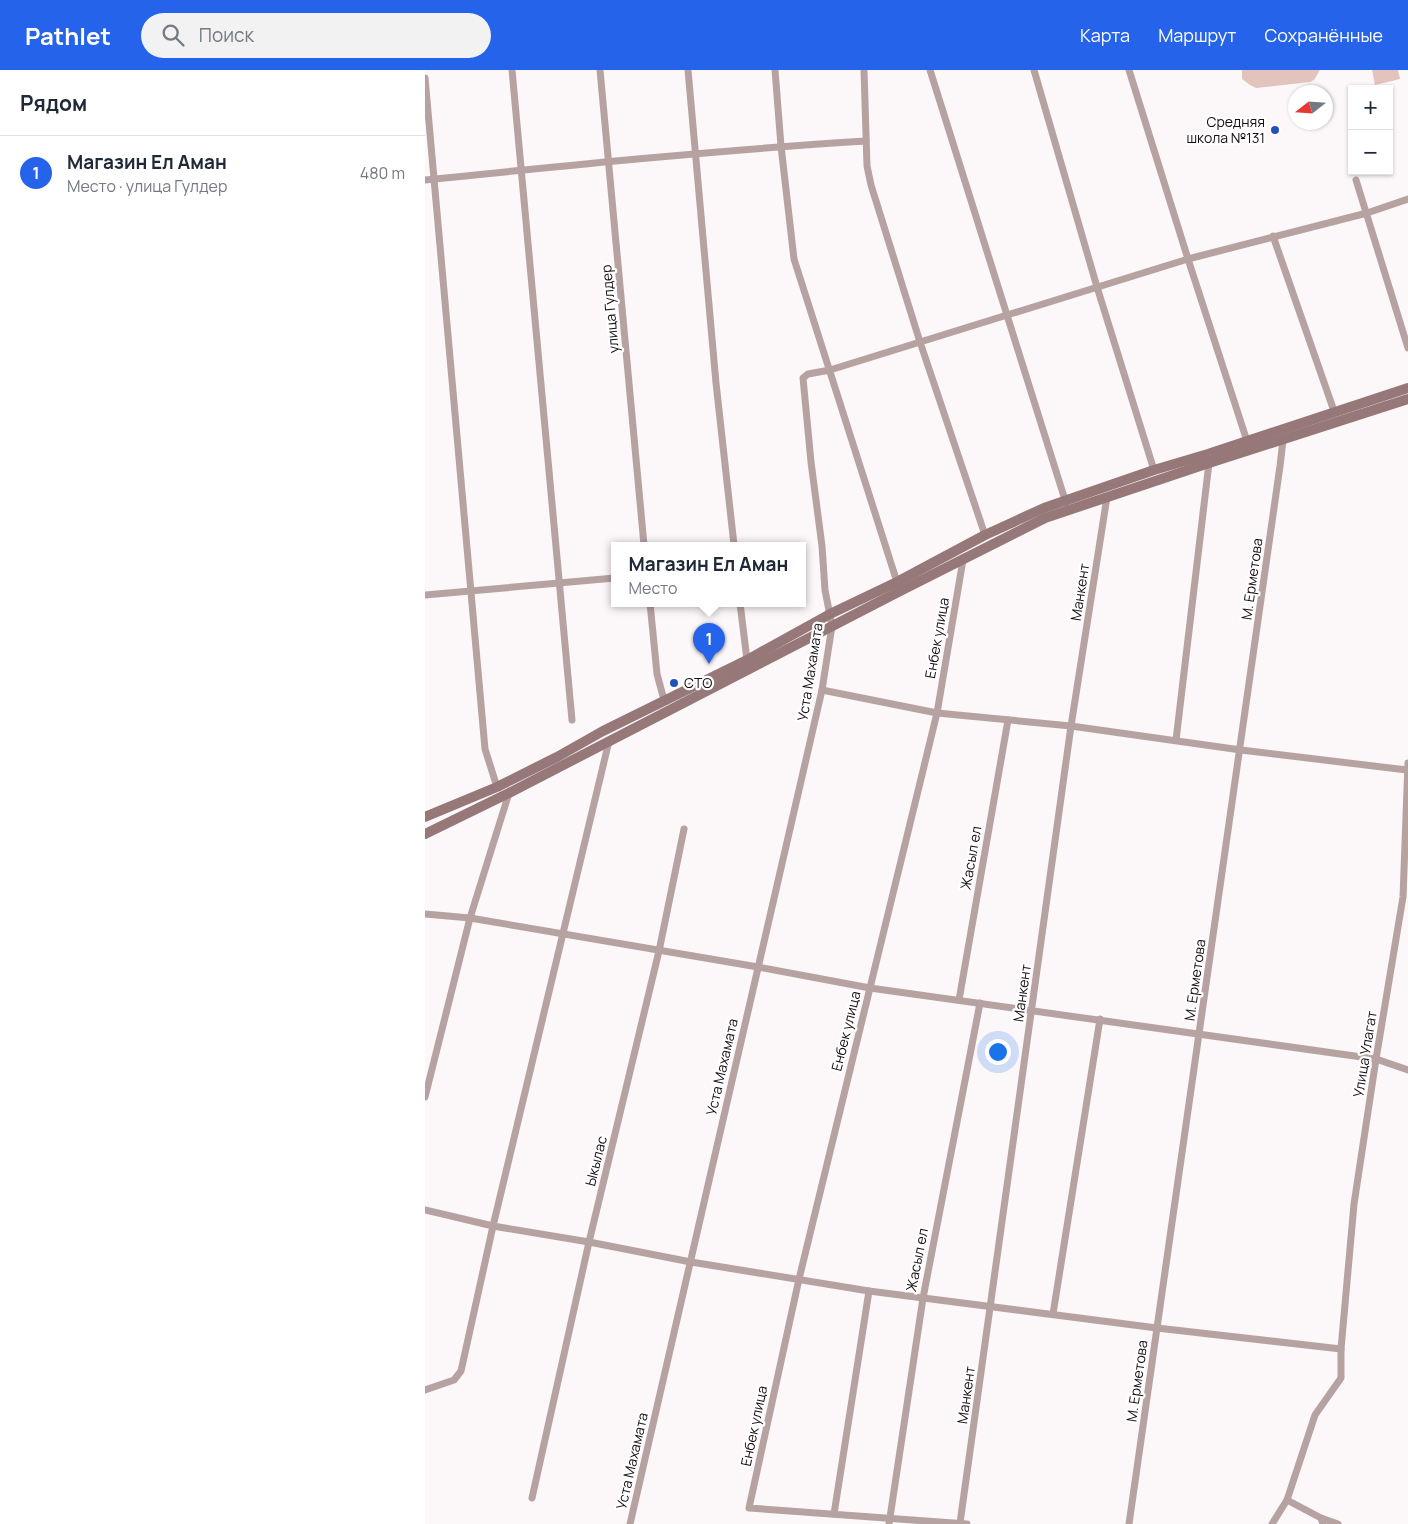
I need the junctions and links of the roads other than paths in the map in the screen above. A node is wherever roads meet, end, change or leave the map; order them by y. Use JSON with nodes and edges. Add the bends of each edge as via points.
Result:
{"nodes":[{"id":1,"x":513,"y":70,"type":"edge"},
{"id":2,"x":600,"y":70,"type":"edge"},
{"id":3,"x":688,"y":70,"type":"edge"},
{"id":4,"x":775,"y":70,"type":"edge"},
{"id":5,"x":865,"y":70,"type":"edge"},
{"id":6,"x":930,"y":70,"type":"edge"},
{"id":7,"x":1034,"y":70,"type":"edge"},
{"id":8,"x":1129,"y":70,"type":"edge"},
{"id":9,"x":425,"y":78,"type":"edge"},
{"id":10,"x":866,"y":141,"type":"junction"},
{"id":11,"x":781,"y":146,"type":"junction"},
{"id":12,"x":696,"y":155,"type":"junction"},
{"id":13,"x":609,"y":161,"type":"junction"},
{"id":14,"x":522,"y":170,"type":"junction"},
{"id":15,"x":433,"y":179,"type":"junction"},
{"id":16,"x":425,"y":180,"type":"edge"},
{"id":17,"x":1356,"y":180,"type":"dead end"},
{"id":18,"x":1408,"y":198,"type":"edge"},
{"id":19,"x":1367,"y":213,"type":"junction"},
{"id":20,"x":1273,"y":236,"type":"junction"},
{"id":21,"x":1188,"y":259,"type":"junction"},
{"id":22,"x":1097,"y":287,"type":"junction"},
{"id":23,"x":1007,"y":315,"type":"junction"},
{"id":24,"x":920,"y":342,"type":"junction"},
{"id":25,"x":1408,"y":348,"type":"edge"},
{"id":26,"x":830,"y":370,"type":"junction"},
{"id":27,"x":1408,"y":388,"type":"edge"},
{"id":28,"x":1408,"y":400,"type":"edge"},
{"id":29,"x":1334,"y":411,"type":"junction"},
{"id":30,"x":1302,"y":428,"type":"junction"},
{"id":31,"x":1283,"y":440,"type":"junction"},
{"id":32,"x":1247,"y":441,"type":"junction"},
{"id":33,"x":1209,"y":463,"type":"junction"},
{"id":34,"x":1154,"y":470,"type":"junction"},
{"id":35,"x":1107,"y":497,"type":"junction"},
{"id":36,"x":1065,"y":500,"type":"junction"},
{"id":37,"x":1068,"y":511,"type":"junction"},
{"id":38,"x":985,"y":536,"type":"junction"},
{"id":39,"x":644,"y":542,"type":"edge"},
{"id":40,"x":734,"y":542,"type":"edge"},
{"id":41,"x":963,"y":560,"type":"junction"},
{"id":42,"x":611,"y":578,"type":"edge"},
{"id":43,"x":897,"y":582,"type":"junction"},
{"id":44,"x":559,"y":583,"type":"junction"},
{"id":45,"x":471,"y":591,"type":"junction"},
{"id":46,"x":425,"y":595,"type":"edge"},
{"id":47,"x":650,"y":607,"type":"edge"},
{"id":48,"x":740,"y":607,"type":"edge"},
{"id":49,"x":830,"y":614,"type":"junction"},
{"id":50,"x":832,"y":626,"type":"junction"},
{"id":51,"x":747,"y":660,"type":"junction"},
{"id":52,"x":822,"y":690,"type":"junction"},
{"id":53,"x":665,"y":700,"type":"junction"},
{"id":54,"x":937,"y":713,"type":"junction"},
{"id":55,"x":571,"y":720,"type":"dead end"},
{"id":56,"x":1007,"y":720,"type":"junction"},
{"id":57,"x":1071,"y":726,"type":"junction"},
{"id":58,"x":1176,"y":740,"type":"junction"},
{"id":59,"x":609,"y":741,"type":"junction"},
{"id":60,"x":1241,"y":750,"type":"junction"},
{"id":61,"x":1408,"y":766,"type":"edge"},
{"id":62,"x":497,"y":787,"type":"junction"},
{"id":63,"x":509,"y":793,"type":"junction"},
{"id":64,"x":425,"y":817,"type":"edge"},
{"id":65,"x":684,"y":829,"type":"dead end"},
{"id":66,"x":425,"y":834,"type":"edge"},
{"id":67,"x":425,"y":914,"type":"edge"},
{"id":68,"x":470,"y":918,"type":"junction"},
{"id":69,"x":563,"y":934,"type":"junction"},
{"id":70,"x":659,"y":951,"type":"junction"},
{"id":71,"x":758,"y":967,"type":"junction"},
{"id":72,"x":869,"y":988,"type":"junction"},
{"id":73,"x":959,"y":1000,"type":"junction"},
{"id":74,"x":980,"y":1003,"type":"junction"},
{"id":75,"x":1032,"y":1010,"type":"junction"},
{"id":76,"x":1100,"y":1020,"type":"junction"},
{"id":77,"x":1199,"y":1034,"type":"junction"},
{"id":78,"x":1376,"y":1059,"type":"junction"},
{"id":79,"x":1408,"y":1070,"type":"edge"},
{"id":80,"x":425,"y":1097,"type":"edge"},
{"id":81,"x":425,"y":1210,"type":"edge"},
{"id":82,"x":493,"y":1226,"type":"junction"},
{"id":83,"x":589,"y":1242,"type":"junction"},
{"id":84,"x":691,"y":1262,"type":"junction"},
{"id":85,"x":799,"y":1279,"type":"junction"},
{"id":86,"x":869,"y":1291,"type":"junction"},
{"id":87,"x":923,"y":1298,"type":"junction"},
{"id":88,"x":991,"y":1306,"type":"junction"},
{"id":89,"x":1053,"y":1314,"type":"junction"},
{"id":90,"x":1157,"y":1328,"type":"junction"},
{"id":91,"x":1341,"y":1349,"type":"junction"},
{"id":92,"x":425,"y":1390,"type":"edge"},
{"id":93,"x":532,"y":1498,"type":"dead end"},
{"id":94,"x":1287,"y":1500,"type":"junction"},
{"id":95,"x":834,"y":1514,"type":"junction"},
{"id":96,"x":890,"y":1521,"type":"edge"},
{"id":97,"x":1322,"y":1521,"type":"edge"},
{"id":98,"x":631,"y":1524,"type":"edge"},
{"id":99,"x":964,"y":1524,"type":"edge"},
{"id":100,"x":1129,"y":1524,"type":"edge"},
{"id":101,"x":1272,"y":1524,"type":"edge"},
{"id":102,"x":1338,"y":1524,"type":"edge"}],
"edges":[{"from":1,"to":14,"type":"street"},
{"from":2,"to":13,"type":"street","name":"улица Гулдер"},
{"from":3,"to":12,"type":"street"},
{"from":4,"to":11,"type":"street"},
{"from":5,"to":10,"type":"street"},
{"from":6,"to":23,"type":"street"},
{"from":7,"to":22,"type":"street"},
{"from":8,"to":21,"type":"street"},
{"from":9,"to":15,"type":"street"},
{"from":10,"to":11,"type":"street"},
{"from":10,"to":24,"type":"street","via":[[871,185]]},
{"from":11,"to":12,"type":"street"},
{"from":11,"to":26,"type":"street","via":[[795,259]]},
{"from":12,"to":13,"type":"street"},
{"from":12,"to":40,"type":"street"},
{"from":13,"to":14,"type":"street"},
{"from":13,"to":39,"type":"street","name":"улица Гулдер"},
{"from":14,"to":15,"type":"street"},
{"from":14,"to":44,"type":"street"},
{"from":15,"to":16,"type":"street"},
{"from":15,"to":45,"type":"street"},
{"from":17,"to":19,"type":"street"},
{"from":18,"to":19,"type":"street","name":"Уста Махамата"},
{"from":19,"to":20,"type":"street","name":"Уста Махамата"},
{"from":19,"to":25,"type":"street"},
{"from":20,"to":21,"type":"street","name":"Уста Махамата"},
{"from":20,"to":29,"type":"street"},
{"from":21,"to":22,"type":"street","name":"Уста Махамата"},
{"from":21,"to":32,"type":"street"},
{"from":22,"to":23,"type":"street","name":"Уста Махамата"},
{"from":22,"to":34,"type":"street"},
{"from":23,"to":24,"type":"street","name":"Уста Махамата"},
{"from":23,"to":36,"type":"street"},
{"from":24,"to":26,"type":"street","name":"Уста Махамата"},
{"from":24,"to":38,"type":"street"},
{"from":26,"to":43,"type":"street"},
{"from":26,"to":49,"type":"street","name":"Уста Махамата","via":[[808,374],[803,380]]},
{"from":27,"to":29,"type":"main road"},
{"from":28,"to":30,"type":"main road"},
{"from":29,"to":30,"type":"main road"},
{"from":30,"to":31,"type":"main road"},
{"from":30,"to":32,"type":"main road"},
{"from":31,"to":33,"type":"main road"},
{"from":31,"to":60,"type":"street","name":"М. Ерметова"},
{"from":32,"to":34,"type":"main road"},
{"from":33,"to":35,"type":"main road"},
{"from":33,"to":58,"type":"street"},
{"from":34,"to":36,"type":"main road"},
{"from":35,"to":37,"type":"main road"},
{"from":35,"to":57,"type":"street","name":"Манкент"},
{"from":36,"to":37,"type":"street"},
{"from":36,"to":38,"type":"main road"},
{"from":37,"to":41,"type":"main road","via":[[1045,518]]},
{"from":38,"to":43,"type":"main road"},
{"from":41,"to":50,"type":"main road"},
{"from":41,"to":54,"type":"street","name":"Енбек улица"},
{"from":42,"to":44,"type":"street"},
{"from":43,"to":49,"type":"main road"},
{"from":44,"to":45,"type":"street"},
{"from":44,"to":55,"type":"street"},
{"from":45,"to":46,"type":"street"},
{"from":45,"to":62,"type":"street","via":[[485,749]]},
{"from":47,"to":53,"type":"street","via":[[657,674]]},
{"from":48,"to":51,"type":"street"},
{"from":49,"to":50,"type":"street","name":"Уста Махамата"},
{"from":49,"to":51,"type":"main road"},
{"from":50,"to":52,"type":"street","name":"Уста Махамата"},
{"from":50,"to":59,"type":"main road"},
{"from":51,"to":53,"type":"main road"},
{"from":52,"to":54,"type":"street"},
{"from":52,"to":71,"type":"street","name":"Уста Махамата"},
{"from":53,"to":62,"type":"main road"},
{"from":54,"to":56,"type":"street"},
{"from":54,"to":72,"type":"street","name":"Енбек улица"},
{"from":56,"to":57,"type":"street"},
{"from":56,"to":73,"type":"street","name":"Жасыл ел"},
{"from":57,"to":58,"type":"street"},
{"from":57,"to":75,"type":"street","name":"Манкент"},
{"from":58,"to":60,"type":"street"},
{"from":59,"to":63,"type":"main road"},
{"from":59,"to":69,"type":"street"},
{"from":60,"to":61,"type":"street"},
{"from":60,"to":77,"type":"street","name":"М. Ерметова"},
{"from":61,"to":78,"type":"street","name":"Улица Улагат","via":[[1403,897]]},
{"from":62,"to":64,"type":"main road"},
{"from":63,"to":66,"type":"main road"},
{"from":63,"to":68,"type":"street"},
{"from":65,"to":70,"type":"street","name":"Ыкылас"},
{"from":67,"to":68,"type":"street"},
{"from":68,"to":69,"type":"street"},
{"from":68,"to":80,"type":"street"},
{"from":69,"to":70,"type":"street"},
{"from":69,"to":82,"type":"street"},
{"from":70,"to":71,"type":"street"},
{"from":70,"to":83,"type":"street","name":"Ыкылас"},
{"from":71,"to":72,"type":"street"},
{"from":71,"to":84,"type":"street","name":"Уста Махамата"},
{"from":72,"to":73,"type":"street"},
{"from":72,"to":85,"type":"street","name":"Енбек улица"},
{"from":73,"to":74,"type":"street"},
{"from":74,"to":75,"type":"street"},
{"from":74,"to":87,"type":"street","name":"Жасыл ел"},
{"from":75,"to":76,"type":"street"},
{"from":75,"to":88,"type":"street","name":"Манкент"},
{"from":76,"to":77,"type":"street"},
{"from":76,"to":89,"type":"street"},
{"from":77,"to":78,"type":"street"},
{"from":77,"to":90,"type":"street","name":"М. Ерметова"},
{"from":78,"to":79,"type":"street"},
{"from":78,"to":91,"type":"street","name":"Улица Улагат","via":[[1354,1204]]},
{"from":81,"to":82,"type":"street"},
{"from":82,"to":83,"type":"street"},
{"from":82,"to":92,"type":"street","via":[[461,1371],[454,1380]]},
{"from":83,"to":84,"type":"street"},
{"from":83,"to":93,"type":"street","name":"Ыкылас"},
{"from":84,"to":85,"type":"street"},
{"from":84,"to":98,"type":"street","name":"Уста Махамата"},
{"from":85,"to":86,"type":"street"},
{"from":85,"to":95,"type":"street","name":"Енбек улица","via":[[749,1508]]},
{"from":86,"to":87,"type":"street"},
{"from":86,"to":95,"type":"street"},
{"from":87,"to":88,"type":"street"},
{"from":87,"to":96,"type":"street","name":"Жасыл ел"},
{"from":88,"to":89,"type":"street"},
{"from":88,"to":99,"type":"street","name":"Манкент"},
{"from":89,"to":90,"type":"street"},
{"from":90,"to":91,"type":"street"},
{"from":90,"to":100,"type":"street","name":"М. Ерметова"},
{"from":91,"to":94,"type":"street","name":"Улица Улагат","via":[[1341,1378],[1315,1415]]},
{"from":94,"to":97,"type":"street"},
{"from":94,"to":101,"type":"street","name":"Улица Улагат"},
{"from":95,"to":96,"type":"street"},
{"from":96,"to":99,"type":"street"},
{"from":97,"to":102,"type":"street"}]}
